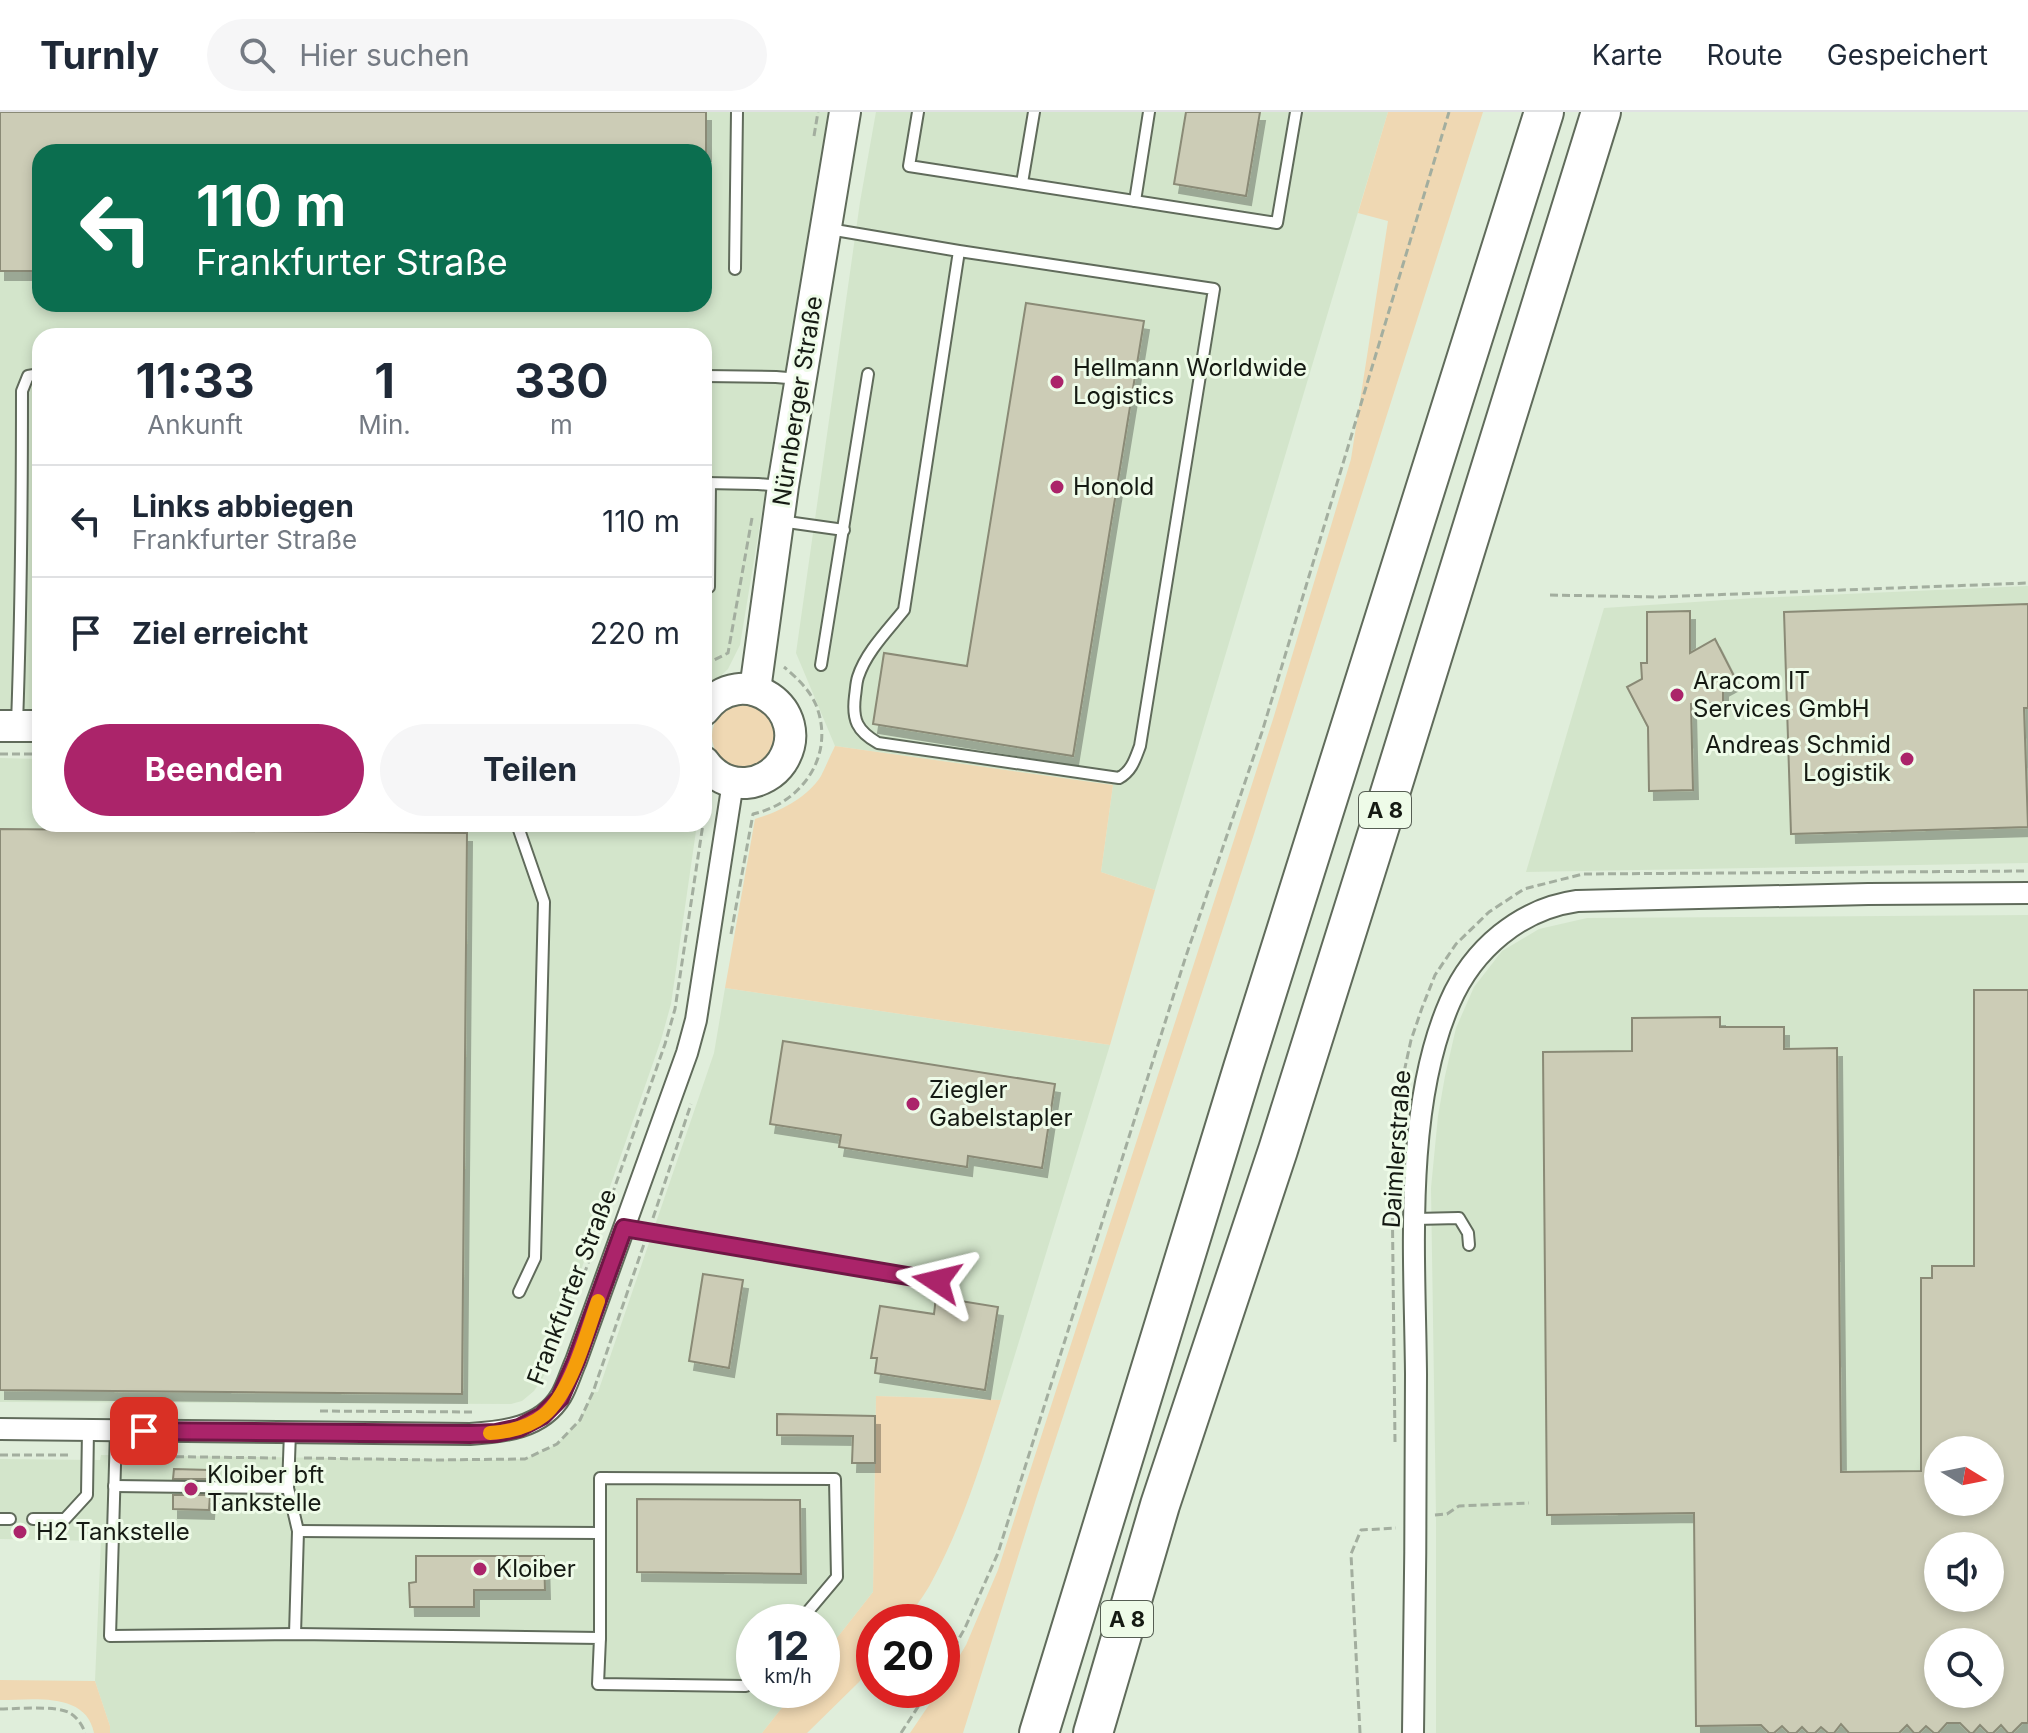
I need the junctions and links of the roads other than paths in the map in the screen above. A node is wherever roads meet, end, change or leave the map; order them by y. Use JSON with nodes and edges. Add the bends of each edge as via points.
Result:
{"nodes":[{"id":1,"x":737,"y":112,"type":"edge"},
{"id":2,"x":845,"y":112,"type":"edge"},
{"id":3,"x":918,"y":112,"type":"edge"},
{"id":4,"x":1034,"y":112,"type":"edge"},
{"id":5,"x":1149,"y":112,"type":"edge"},
{"id":6,"x":1296,"y":112,"type":"edge"},
{"id":7,"x":1544,"y":112,"type":"edge"},
{"id":8,"x":1601,"y":112,"type":"edge"},
{"id":9,"x":1022,"y":183,"type":"junction"},
{"id":10,"x":1135,"y":201,"type":"junction"},
{"id":11,"x":826,"y":228,"type":"junction"},
{"id":12,"x":959,"y":251,"type":"junction"},
{"id":13,"x":735,"y":269,"type":"dead end"},
{"id":14,"x":868,"y":374,"type":"dead end"},
{"id":15,"x":32,"y":375,"type":"edge"},
{"id":16,"x":712,"y":376,"type":"edge"},
{"id":17,"x":801,"y":379,"type":"junction"},
{"id":18,"x":712,"y":483,"type":"edge"},
{"id":19,"x":771,"y":485,"type":"junction"},
{"id":20,"x":778,"y":521,"type":"junction"},
{"id":21,"x":844,"y":530,"type":"junction"},
{"id":22,"x":821,"y":665,"type":"dead end"},
{"id":23,"x":755,"y":690,"type":"junction"},
{"id":24,"x":712,"y":701,"type":"edge"},
{"id":25,"x":19,"y":726,"type":"edge"},
{"id":26,"x":712,"y":771,"type":"edge"},
{"id":27,"x":733,"y":782,"type":"junction"},
{"id":28,"x":520,"y":832,"type":"edge"},
{"id":29,"x":2028,"y":893,"type":"edge"},
{"id":30,"x":1415,"y":1219,"type":"junction"},
{"id":31,"x":624,"y":1228,"type":"junction"},
{"id":32,"x":1469,"y":1245,"type":"dead end"},
{"id":33,"x":937,"y":1281,"type":"dead end"},
{"id":34,"x":519,"y":1292,"type":"dead end"},
{"id":35,"x":0,"y":1429,"type":"edge"},
{"id":36,"x":88,"y":1430,"type":"junction"},
{"id":37,"x":116,"y":1431,"type":"junction"},
{"id":38,"x":290,"y":1432,"type":"junction"},
{"id":39,"x":114,"y":1486,"type":"junction"},
{"id":40,"x":288,"y":1488,"type":"junction"},
{"id":41,"x":33,"y":1519,"type":"dead end"},
{"id":42,"x":298,"y":1531,"type":"junction"},
{"id":43,"x":599,"y":1533,"type":"junction"},
{"id":44,"x":814,"y":1604,"type":"edge"},
{"id":45,"x":295,"y":1634,"type":"junction"},
{"id":46,"x":600,"y":1638,"type":"junction"},
{"id":47,"x":736,"y":1686,"type":"edge"},
{"id":48,"x":1039,"y":1733,"type":"edge"},
{"id":49,"x":1093,"y":1733,"type":"edge"},
{"id":50,"x":1413,"y":1733,"type":"edge"}],
"edges":[{"from":1,"to":13,"type":"lane"},
{"from":2,"to":11,"type":"street","name":"Nürnberger Straße"},
{"from":3,"to":9,"type":"lane","via":[[909,166]]},
{"from":4,"to":9,"type":"lane"},
{"from":5,"to":10,"type":"lane"},
{"from":6,"to":10,"type":"lane","via":[[1277,223]]},
{"from":7,"to":48,"type":"highway","number":"A 8"},
{"from":8,"to":49,"type":"highway","number":"A 8","via":[[1292,1105],[1160,1505]]},
{"from":9,"to":10,"type":"lane"},
{"from":11,"to":12,"type":"lane"},
{"from":11,"to":17,"type":"street","name":"Nürnberger Straße"},
{"from":12,"to":12,"type":"lane","via":[[1214,289],[1140,746],[1127,774],[1119,778],[878,743],[857,726],[858,676],[904,610]]},
{"from":14,"to":21,"type":"lane"},
{"from":15,"to":25,"type":"lane","via":[[22,391]]},
{"from":16,"to":17,"type":"lane"},
{"from":17,"to":19,"type":"street","name":"Nürnberger Straße"},
{"from":18,"to":19,"type":"lane"},
{"from":19,"to":20,"type":"street","name":"Nürnberger Straße"},
{"from":20,"to":21,"type":"lane"},
{"from":20,"to":23,"type":"street","name":"Nürnberger Straße"},
{"from":21,"to":22,"type":"lane"},
{"from":23,"to":24,"type":"street","via":[[738,689]]},
{"from":23,"to":27,"type":"street","via":[[781,708],[790,739],[778,768],[765,778]]},
{"from":26,"to":27,"type":"street"},
{"from":27,"to":31,"type":"street","name":"Frankfurter Straße","via":[[696,1020]]},
{"from":28,"to":34,"type":"lane","via":[[544,902],[535,1258]]},
{"from":29,"to":30,"type":"street","name":"Daimlerstraße","via":[[1620,899],[1556,904],[1535,912],[1480,953],[1465,972],[1440,1027],[1422,1110]]},
{"from":30,"to":32,"type":"lane","via":[[1459,1218]]},
{"from":30,"to":50,"type":"street","name":"Daimlerstraße"},
{"from":31,"to":33,"type":"lane"},
{"from":31,"to":38,"type":"street","name":"Frankfurter Straße","via":[[560,1398],[542,1416],[496,1433]]},
{"from":35,"to":36,"type":"street","name":"Frankfurter Straße"},
{"from":36,"to":37,"type":"street","name":"Frankfurter Straße"},
{"from":36,"to":41,"type":"lane","via":[[87,1495],[65,1519]]},
{"from":37,"to":38,"type":"street","name":"Frankfurter Straße"},
{"from":37,"to":39,"type":"lane"},
{"from":38,"to":40,"type":"lane"},
{"from":39,"to":40,"type":"lane"},
{"from":39,"to":45,"type":"lane","via":[[110,1636]]},
{"from":40,"to":42,"type":"lane"},
{"from":42,"to":43,"type":"lane"},
{"from":42,"to":45,"type":"lane"},
{"from":43,"to":44,"type":"lane","via":[[600,1478],[835,1479],[837,1577]]},
{"from":43,"to":46,"type":"lane"},
{"from":45,"to":46,"type":"lane"},
{"from":46,"to":47,"type":"lane","via":[[598,1684]]}]}
